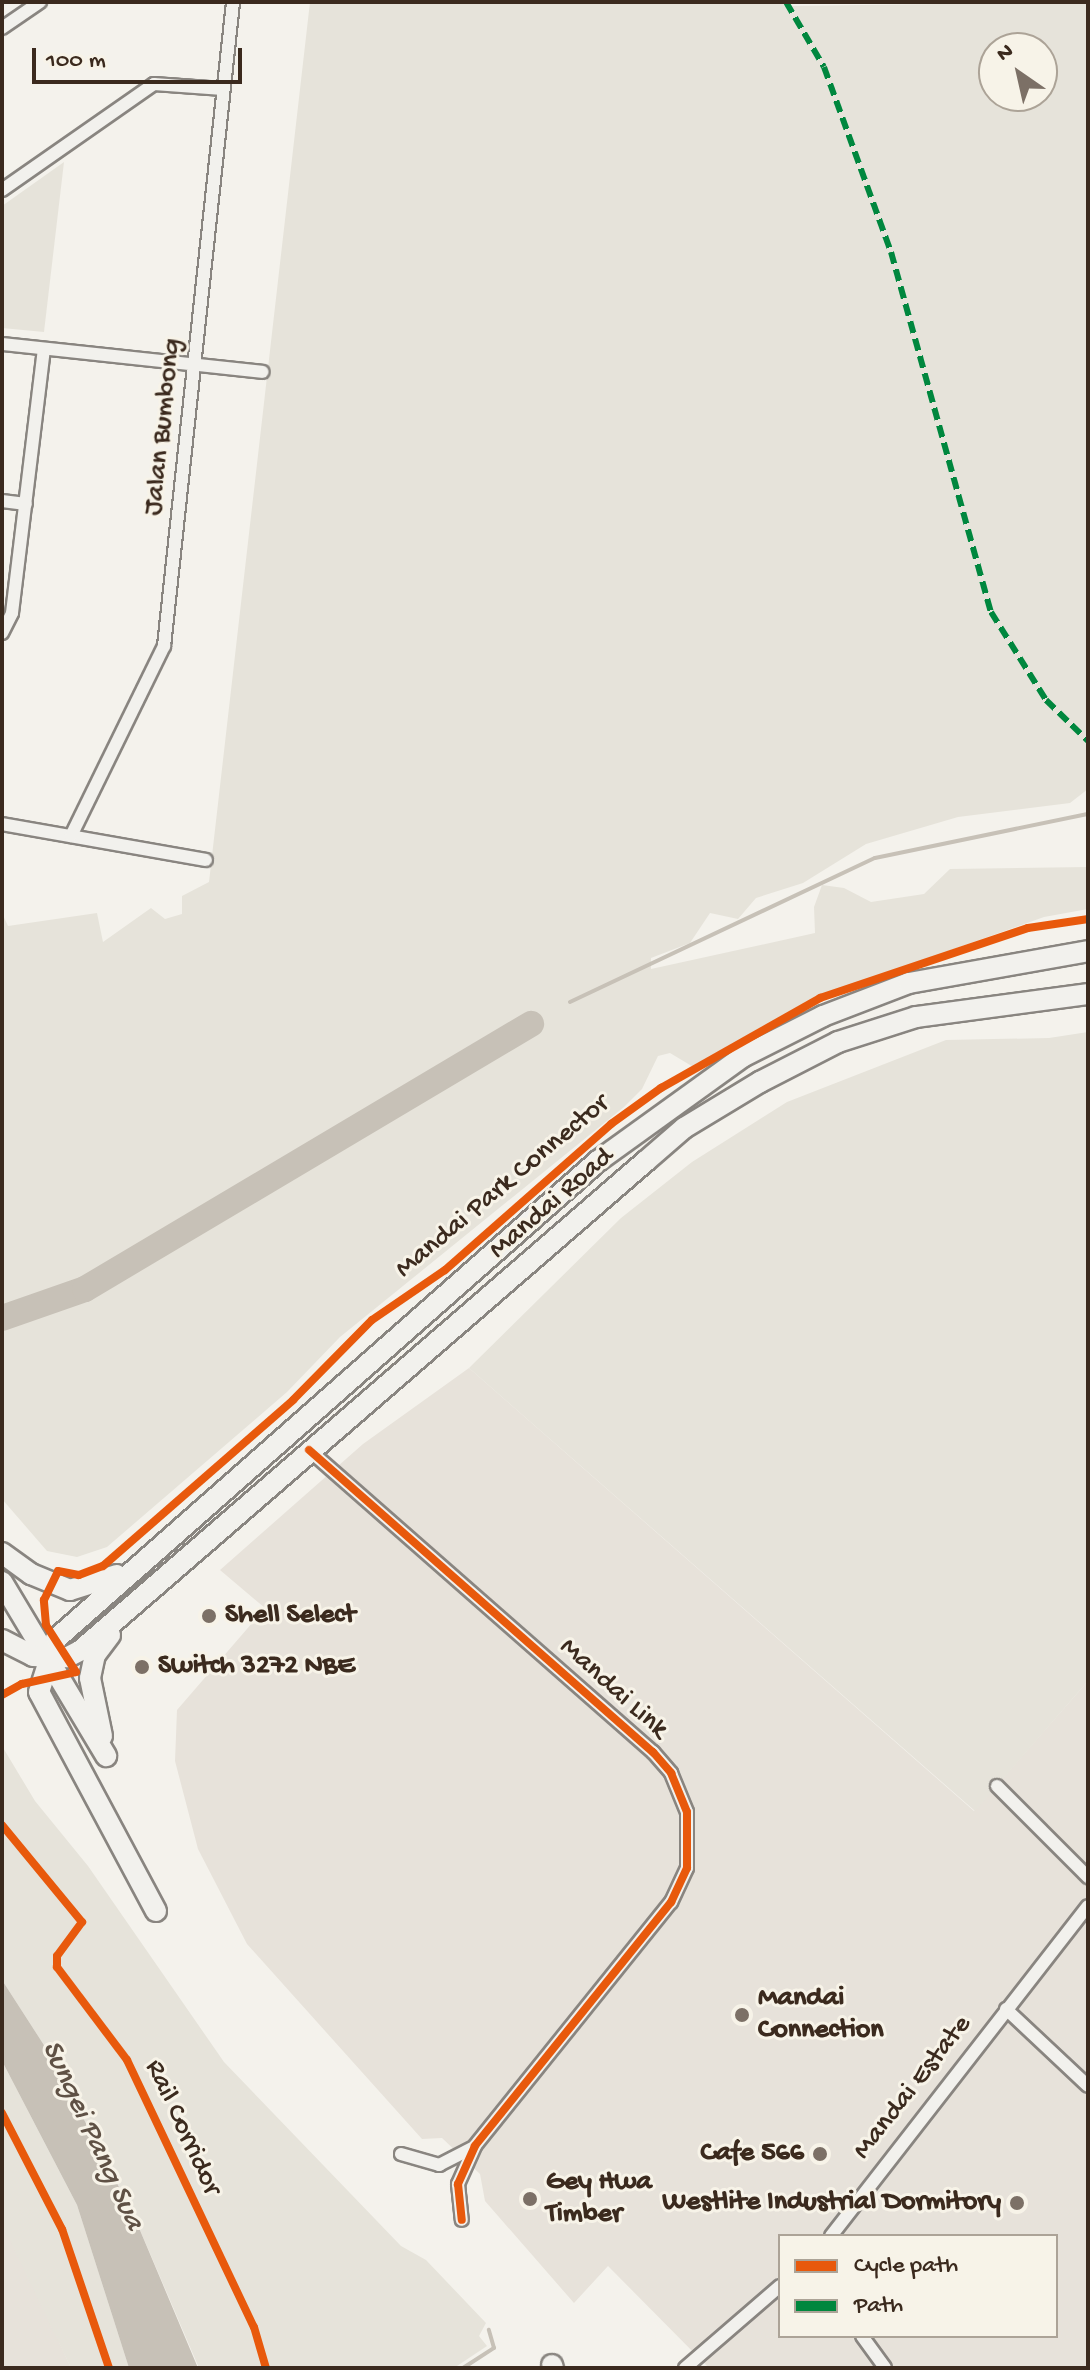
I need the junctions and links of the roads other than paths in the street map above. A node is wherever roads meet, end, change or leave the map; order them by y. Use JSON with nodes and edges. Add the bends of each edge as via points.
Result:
{"nodes":[{"id":1,"x":40,"y":2,"type":"edge"},
{"id":2,"x":233,"y":2,"type":"edge"},
{"id":3,"x":2,"y":28,"type":"edge"},
{"id":4,"x":223,"y":89,"type":"junction"},
{"id":5,"x":2,"y":190,"type":"edge"},
{"id":6,"x":2,"y":344,"type":"edge"},
{"id":7,"x":44,"y":349,"type":"junction"},
{"id":8,"x":195,"y":365,"type":"junction"},
{"id":9,"x":263,"y":372,"type":"dead end"},
{"id":10,"x":2,"y":501,"type":"edge"},
{"id":11,"x":26,"y":504,"type":"junction"},
{"id":12,"x":2,"y":633,"type":"edge"},
{"id":13,"x":2,"y":824,"type":"edge"},
{"id":14,"x":71,"y":836,"type":"junction"},
{"id":15,"x":206,"y":860,"type":"dead end"},
{"id":16,"x":1088,"y":951,"type":"edge"},
{"id":17,"x":1088,"y":994,"type":"edge"},
{"id":18,"x":489,"y":1256,"type":"junction"},
{"id":19,"x":528,"y":1261,"type":"junction"},
{"id":20,"x":309,"y":1450,"type":"junction"},
{"id":21,"x":2,"y":1553,"type":"edge"},
{"id":22,"x":138,"y":1565,"type":"junction"},
{"id":23,"x":2,"y":1582,"type":"edge"},
{"id":24,"x":134,"y":1608,"type":"junction"},
{"id":25,"x":2,"y":1640,"type":"edge"},
{"id":26,"x":95,"y":1655,"type":"junction"},
{"id":27,"x":48,"y":1657,"type":"junction"},
{"id":28,"x":87,"y":1723,"type":"junction"},
{"id":29,"x":997,"y":1786,"type":"dead end"},
{"id":30,"x":1088,"y":1877,"type":"edge"},
{"id":31,"x":1088,"y":1906,"type":"edge"},
{"id":32,"x":156,"y":1911,"type":"dead end"},
{"id":33,"x":1006,"y":2009,"type":"junction"},
{"id":34,"x":1088,"y":2086,"type":"edge"},
{"id":35,"x":475,"y":2146,"type":"junction"},
{"id":36,"x":401,"y":2154,"type":"dead end"},
{"id":37,"x":462,"y":2220,"type":"dead end"},
{"id":38,"x":833,"y":2234,"type":"edge"},
{"id":39,"x":778,"y":2288,"type":"edge"},
{"id":40,"x":863,"y":2338,"type":"edge"},
{"id":41,"x":685,"y":2368,"type":"edge"},
{"id":42,"x":885,"y":2368,"type":"edge"}],
"edges":[{"from":1,"to":3,"type":"street"},
{"from":2,"to":4,"type":"street","name":"Jalan Bumbong"},
{"from":4,"to":5,"type":"street","via":[[154,84]]},
{"from":4,"to":8,"type":"street","name":"Jalan Bumbong"},
{"from":6,"to":7,"type":"street"},
{"from":7,"to":8,"type":"street"},
{"from":7,"to":11,"type":"street"},
{"from":8,"to":9,"type":"street"},
{"from":8,"to":14,"type":"street","name":"Jalan Bumbong","via":[[164,646]]},
{"from":10,"to":11,"type":"street"},
{"from":11,"to":12,"type":"street","via":[[12,613]]},
{"from":13,"to":14,"type":"street"},
{"from":14,"to":15,"type":"street"},
{"from":16,"to":18,"type":"main road","name":"Mandai Road","via":[[909,983],[823,1016],[742,1057],[643,1124]]},
{"from":17,"to":19,"type":"main road","name":"Mandai Road","via":[[916,1017],[838,1042],[684,1128]]},
{"from":18,"to":19,"type":"main road","via":[[516,1250]]},
{"from":18,"to":22,"type":"main road","name":"Mandai Road"},
{"from":19,"to":20,"type":"main road","name":"Mandai Road"},
{"from":20,"to":24,"type":"main road","name":"Mandai Road"},
{"from":20,"to":35,"type":"street","name":"Mandai Link","via":[[653,1752],[671,1773],[687,1812],[687,1868],[671,1902]]},
{"from":21,"to":22,"type":"main road","via":[[31,1574],[70,1590],[98,1584]]},
{"from":22,"to":27,"type":"main road","name":"Mandai Road","via":[[56,1639]]},
{"from":23,"to":27,"type":"main road"},
{"from":24,"to":26,"type":"main road"},
{"from":24,"to":27,"type":"main road","via":[[81,1650]]},
{"from":25,"to":27,"type":"main road","via":[[25,1653]]},
{"from":26,"to":28,"type":"main road","via":[[82,1680]]},
{"from":26,"to":28,"type":"main road","via":[[90,1690],[106,1756]]},
{"from":27,"to":28,"type":"main road"},
{"from":27,"to":32,"type":"main road","via":[[38,1682],[43,1701],[128,1850]]},
{"from":29,"to":30,"type":"street"},
{"from":31,"to":33,"type":"street","name":"Mandai Estate"},
{"from":33,"to":34,"type":"street","name":"Mandai Estate"},
{"from":33,"to":38,"type":"street","name":"Mandai Estate"},
{"from":35,"to":36,"type":"street","name":"Mandai Link","via":[[439,2165]]},
{"from":35,"to":37,"type":"street","name":"Mandai Link","via":[[458,2184]]},
{"from":39,"to":41,"type":"street"},
{"from":40,"to":42,"type":"street"}]}
